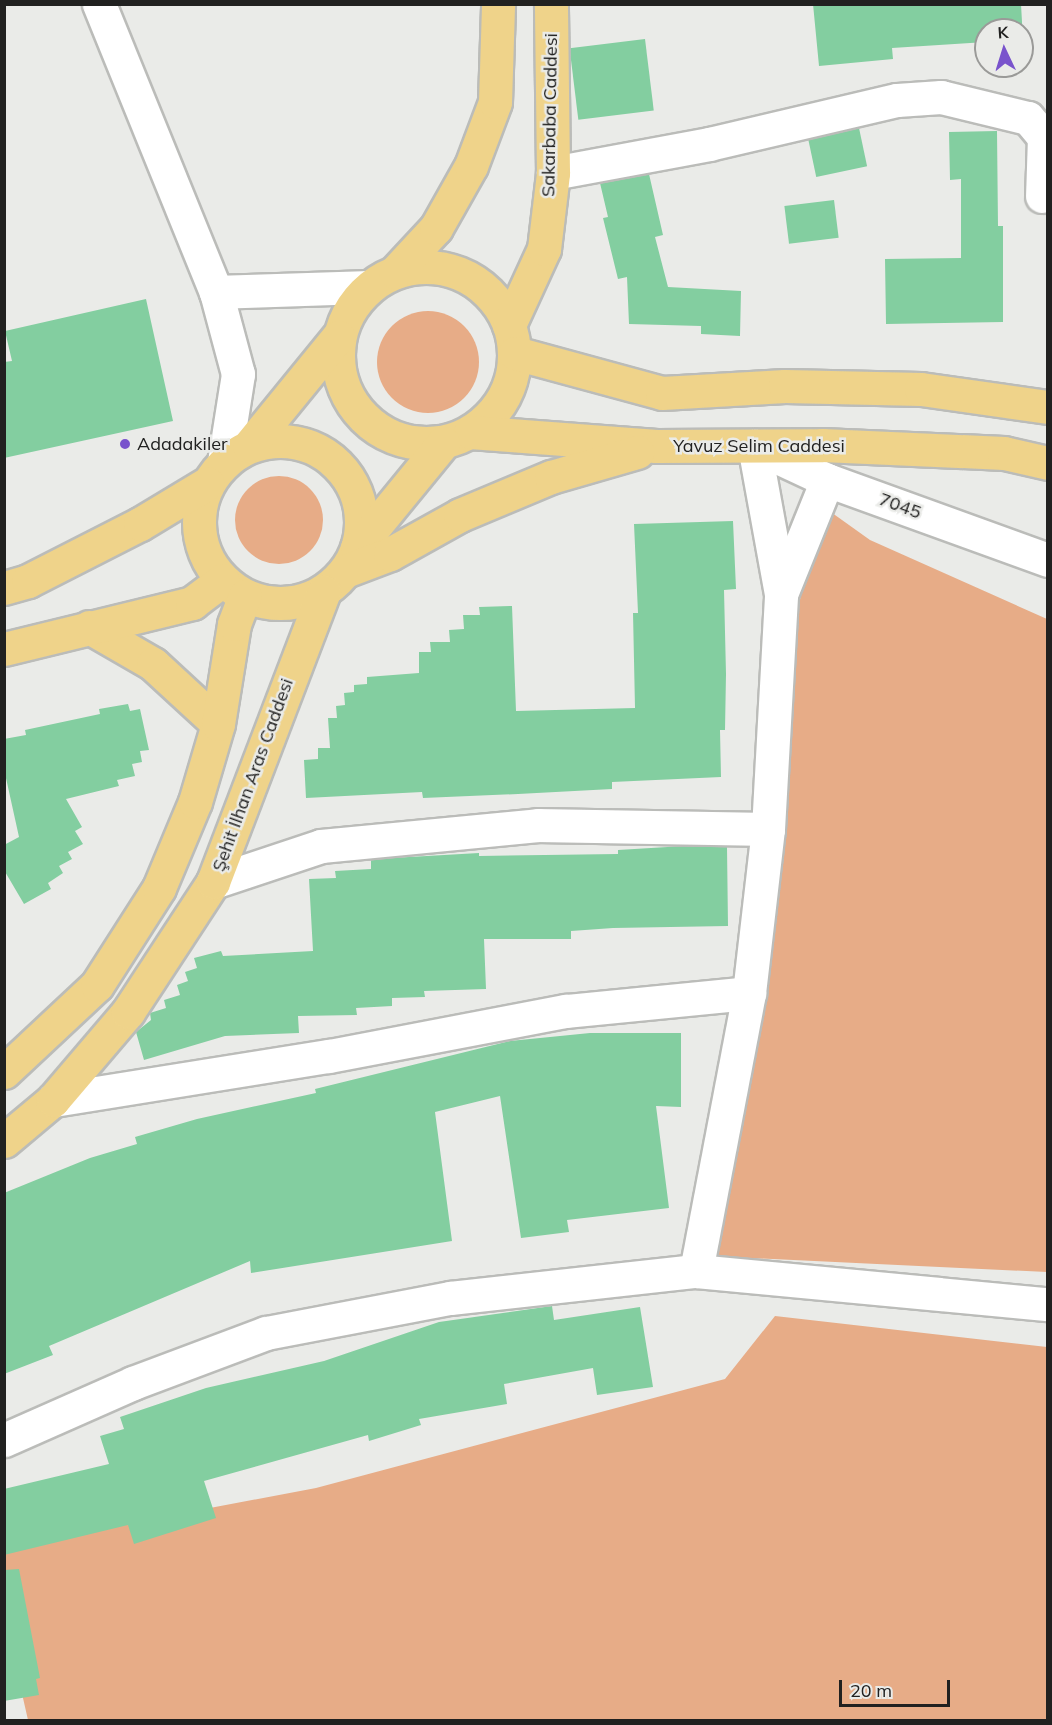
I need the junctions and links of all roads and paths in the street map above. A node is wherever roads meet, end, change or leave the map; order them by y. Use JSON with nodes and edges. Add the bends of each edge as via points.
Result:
{"nodes":[{"id":1,"x":99,"y":4,"type":"edge"},
{"id":2,"x":498,"y":4,"type":"edge"},
{"id":3,"x":551,"y":4,"type":"edge"},
{"id":4,"x":553,"y":173,"type":"junction"},
{"id":5,"x":1042,"y":196,"type":"dead end"},
{"id":6,"x":382,"y":279,"type":"junction"},
{"id":7,"x":216,"y":292,"type":"junction"},
{"id":8,"x":338,"y":337,"type":"junction"},
{"id":9,"x":512,"y":339,"type":"junction"},
{"id":10,"x":1047,"y":407,"type":"edge"},
{"id":11,"x":456,"y":437,"type":"junction"},
{"id":12,"x":656,"y":447,"type":"junction"},
{"id":13,"x":754,"y":447,"type":"junction"},
{"id":14,"x":1047,"y":462,"type":"edge"},
{"id":15,"x":227,"y":464,"type":"junction"},
{"id":16,"x":827,"y":480,"type":"junction"},
{"id":17,"x":1047,"y":560,"type":"edge"},
{"id":18,"x":342,"y":570,"type":"junction"},
{"id":19,"x":4,"y":588,"type":"edge"},
{"id":20,"x":233,"y":588,"type":"junction"},
{"id":21,"x":781,"y":594,"type":"junction"},
{"id":22,"x":89,"y":627,"type":"junction"},
{"id":23,"x":4,"y":649,"type":"edge"},
{"id":24,"x":218,"y":724,"type":"junction"},
{"id":25,"x":768,"y":829,"type":"junction"},
{"id":26,"x":213,"y":882,"type":"junction"},
{"id":27,"x":749,"y":993,"type":"junction"},
{"id":28,"x":4,"y":1072,"type":"edge"},
{"id":29,"x":53,"y":1100,"type":"junction"},
{"id":30,"x":4,"y":1141,"type":"edge"},
{"id":31,"x":696,"y":1271,"type":"junction"},
{"id":32,"x":1047,"y":1304,"type":"edge"},
{"id":33,"x":4,"y":1440,"type":"edge"}],
"edges":[{"from":1,"to":7,"type":"street"},
{"from":2,"to":6,"type":"main road","via":[[495,102],[471,166],[436,228]]},
{"from":3,"to":4,"type":"main road","name":"Sakarbaba Caddesi"},
{"from":4,"to":5,"type":"street","via":[[709,144],[897,100],[941,97],[1028,118],[1044,137]]},
{"from":4,"to":9,"type":"main road","name":"Sakarbaba Caddesi","via":[[544,249]]},
{"from":6,"to":7,"type":"street"},
{"from":6,"to":8,"type":"main road","via":[[349,310]]},
{"from":6,"to":9,"type":"main road","via":[[422,267],[458,274],[475,282],[496,301]]},
{"from":7,"to":15,"type":"street","via":[[238,374]]},
{"from":8,"to":11,"type":"main road","via":[[337,366],[345,394],[362,418],[386,435],[414,444]]},
{"from":8,"to":15,"type":"main road"},
{"from":9,"to":10,"type":"main road","via":[[595,378],[662,393],[785,386],[921,389]]},
{"from":9,"to":11,"type":"main road","via":[[512,376],[503,399],[489,418]]},
{"from":11,"to":12,"type":"main road","name":"Yavuz Selim Caddesi"},
{"from":11,"to":18,"type":"main road"},
{"from":12,"to":13,"type":"main road","name":"Yavuz Selim Caddesi"},
{"from":12,"to":18,"type":"main road","via":[[551,477],[460,515],[390,554]]},
{"from":13,"to":14,"type":"main road","name":"Yavuz Selim Caddesi","via":[[822,445],[1004,453]]},
{"from":13,"to":16,"type":"street","name":"7045"},
{"from":13,"to":21,"type":"street"},
{"from":15,"to":18,"type":"main road","via":[[275,441],[302,443],[326,455],[345,473],[357,496],[362,522]]},
{"from":15,"to":19,"type":"main road","via":[[130,529],[28,581]]},
{"from":15,"to":20,"type":"main road","via":[[199,508],[198,534],[207,559]]},
{"from":16,"to":17,"type":"street","name":"7045"},
{"from":16,"to":21,"type":"street"},
{"from":18,"to":20,"type":"main road","via":[[290,603],[271,604]]},
{"from":18,"to":26,"type":"main road","name":"Şehit İlhan Aras Caddesi"},
{"from":20,"to":22,"type":"main road","via":[[192,603]]},
{"from":20,"to":24,"type":"main road","via":[[234,624]]},
{"from":21,"to":25,"type":"street"},
{"from":22,"to":23,"type":"main road"},
{"from":22,"to":24,"type":"main road","via":[[153,664]]},
{"from":24,"to":28,"type":"main road","via":[[195,802],[159,888],[97,985]]},
{"from":25,"to":26,"type":"street","via":[[538,825],[321,846]]},
{"from":25,"to":27,"type":"street"},
{"from":26,"to":29,"type":"main road","name":"Şehit İlhan Aras Caddesi","via":[[128,1012]]},
{"from":27,"to":29,"type":"street","via":[[566,1011],[318,1058]]},
{"from":27,"to":31,"type":"street"},
{"from":29,"to":30,"type":"main road","name":"Şehit İlhan Aras Caddesi"},
{"from":31,"to":32,"type":"street"},
{"from":31,"to":33,"type":"street","via":[[450,1298],[266,1333],[134,1383]]}]}
